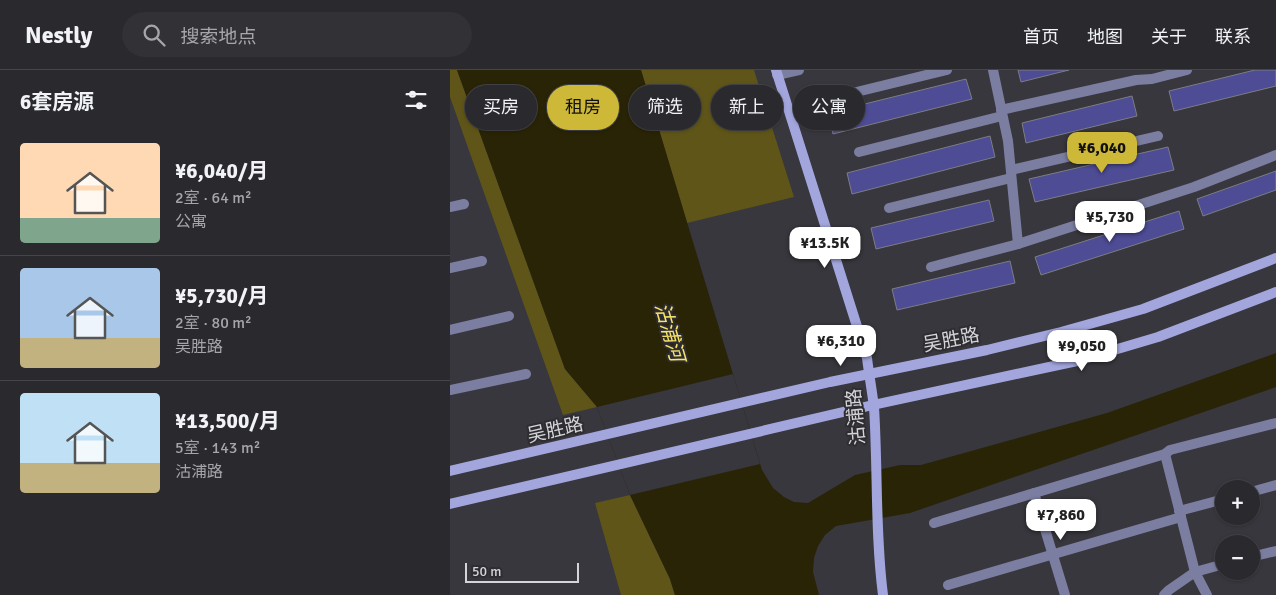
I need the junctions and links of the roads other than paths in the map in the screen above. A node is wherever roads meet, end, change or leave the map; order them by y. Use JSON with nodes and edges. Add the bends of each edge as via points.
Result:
{"nodes":[{"id":1,"x":799,"y":70,"type":"edge"},
{"id":2,"x":947,"y":70,"type":"edge"},
{"id":3,"x":993,"y":70,"type":"edge"},
{"id":4,"x":1187,"y":70,"type":"edge"},
{"id":5,"x":777,"y":73,"type":"edge"},
{"id":6,"x":865,"y":90,"type":"edge"},
{"id":7,"x":1002,"y":113,"type":"junction"},
{"id":8,"x":1158,"y":136,"type":"dead end"},
{"id":9,"x":859,"y":152,"type":"dead end"},
{"id":10,"x":1276,"y":155,"type":"edge"},
{"id":11,"x":1011,"y":174,"type":"junction"},
{"id":12,"x":464,"y":204,"type":"dead end"},
{"id":13,"x":450,"y":207,"type":"edge"},
{"id":14,"x":889,"y":208,"type":"dead end"},
{"id":15,"x":1018,"y":244,"type":"junction"},
{"id":16,"x":1276,"y":258,"type":"edge"},
{"id":17,"x":482,"y":261,"type":"dead end"},
{"id":18,"x":931,"y":267,"type":"dead end"},
{"id":19,"x":450,"y":268,"type":"edge"},
{"id":20,"x":1276,"y":292,"type":"edge"},
{"id":21,"x":509,"y":316,"type":"dead end"},
{"id":22,"x":450,"y":330,"type":"edge"},
{"id":23,"x":526,"y":374,"type":"dead end"},
{"id":24,"x":869,"y":374,"type":"junction"},
{"id":25,"x":450,"y":390,"type":"edge"},
{"id":26,"x":873,"y":406,"type":"junction"},
{"id":27,"x":1276,"y":423,"type":"edge"},
{"id":28,"x":1165,"y":454,"type":"junction"},
{"id":29,"x":450,"y":471,"type":"edge"},
{"id":30,"x":1276,"y":486,"type":"edge"},
{"id":31,"x":1260,"y":490,"type":"edge"},
{"id":32,"x":1034,"y":493,"type":"junction"},
{"id":33,"x":1215,"y":502,"type":"edge"},
{"id":34,"x":450,"y":504,"type":"edge"},
{"id":35,"x":1180,"y":514,"type":"junction"},
{"id":36,"x":934,"y":523,"type":"dead end"},
{"id":37,"x":1276,"y":551,"type":"edge"},
{"id":38,"x":1053,"y":554,"type":"junction"},
{"id":39,"x":1260,"y":555,"type":"edge"},
{"id":40,"x":1215,"y":566,"type":"edge"},
{"id":41,"x":1195,"y":572,"type":"junction"},
{"id":42,"x":948,"y":585,"type":"dead end"},
{"id":43,"x":884,"y":595,"type":"edge"},
{"id":44,"x":1065,"y":595,"type":"edge"},
{"id":45,"x":1164,"y":595,"type":"edge"},
{"id":46,"x":1207,"y":595,"type":"edge"}],
"edges":[{"from":1,"to":5,"type":"street"},
{"from":2,"to":6,"type":"street"},
{"from":3,"to":7,"type":"street"},
{"from":4,"to":7,"type":"street"},
{"from":5,"to":24,"type":"main road","name":"沽浦路"},
{"from":7,"to":9,"type":"street"},
{"from":7,"to":11,"type":"street"},
{"from":8,"to":11,"type":"street"},
{"from":10,"to":15,"type":"street","via":[[1194,187]]},
{"from":11,"to":14,"type":"street"},
{"from":11,"to":15,"type":"street"},
{"from":12,"to":13,"type":"street"},
{"from":15,"to":18,"type":"street"},
{"from":16,"to":24,"type":"main road","name":"吴胜路","via":[[1143,309],[987,350]]},
{"from":17,"to":19,"type":"street"},
{"from":20,"to":26,"type":"main road","via":[[1158,337],[1077,361]]},
{"from":21,"to":22,"type":"street"},
{"from":23,"to":25,"type":"street"},
{"from":24,"to":26,"type":"main road","name":"沽浦路"},
{"from":24,"to":29,"type":"main road","name":"吴胜路"},
{"from":26,"to":34,"type":"main road"},
{"from":26,"to":43,"type":"main road","name":"沽浦路"},
{"from":27,"to":28,"type":"street","via":[[1170,450]]},
{"from":28,"to":32,"type":"street"},
{"from":28,"to":35,"type":"street"},
{"from":30,"to":31,"type":"street"},
{"from":32,"to":36,"type":"street"},
{"from":32,"to":38,"type":"street"},
{"from":33,"to":35,"type":"street"},
{"from":35,"to":38,"type":"street"},
{"from":35,"to":41,"type":"street"},
{"from":37,"to":39,"type":"street"},
{"from":38,"to":42,"type":"street"},
{"from":38,"to":44,"type":"street"},
{"from":40,"to":41,"type":"street"},
{"from":41,"to":45,"type":"street"},
{"from":41,"to":46,"type":"street"}]}
